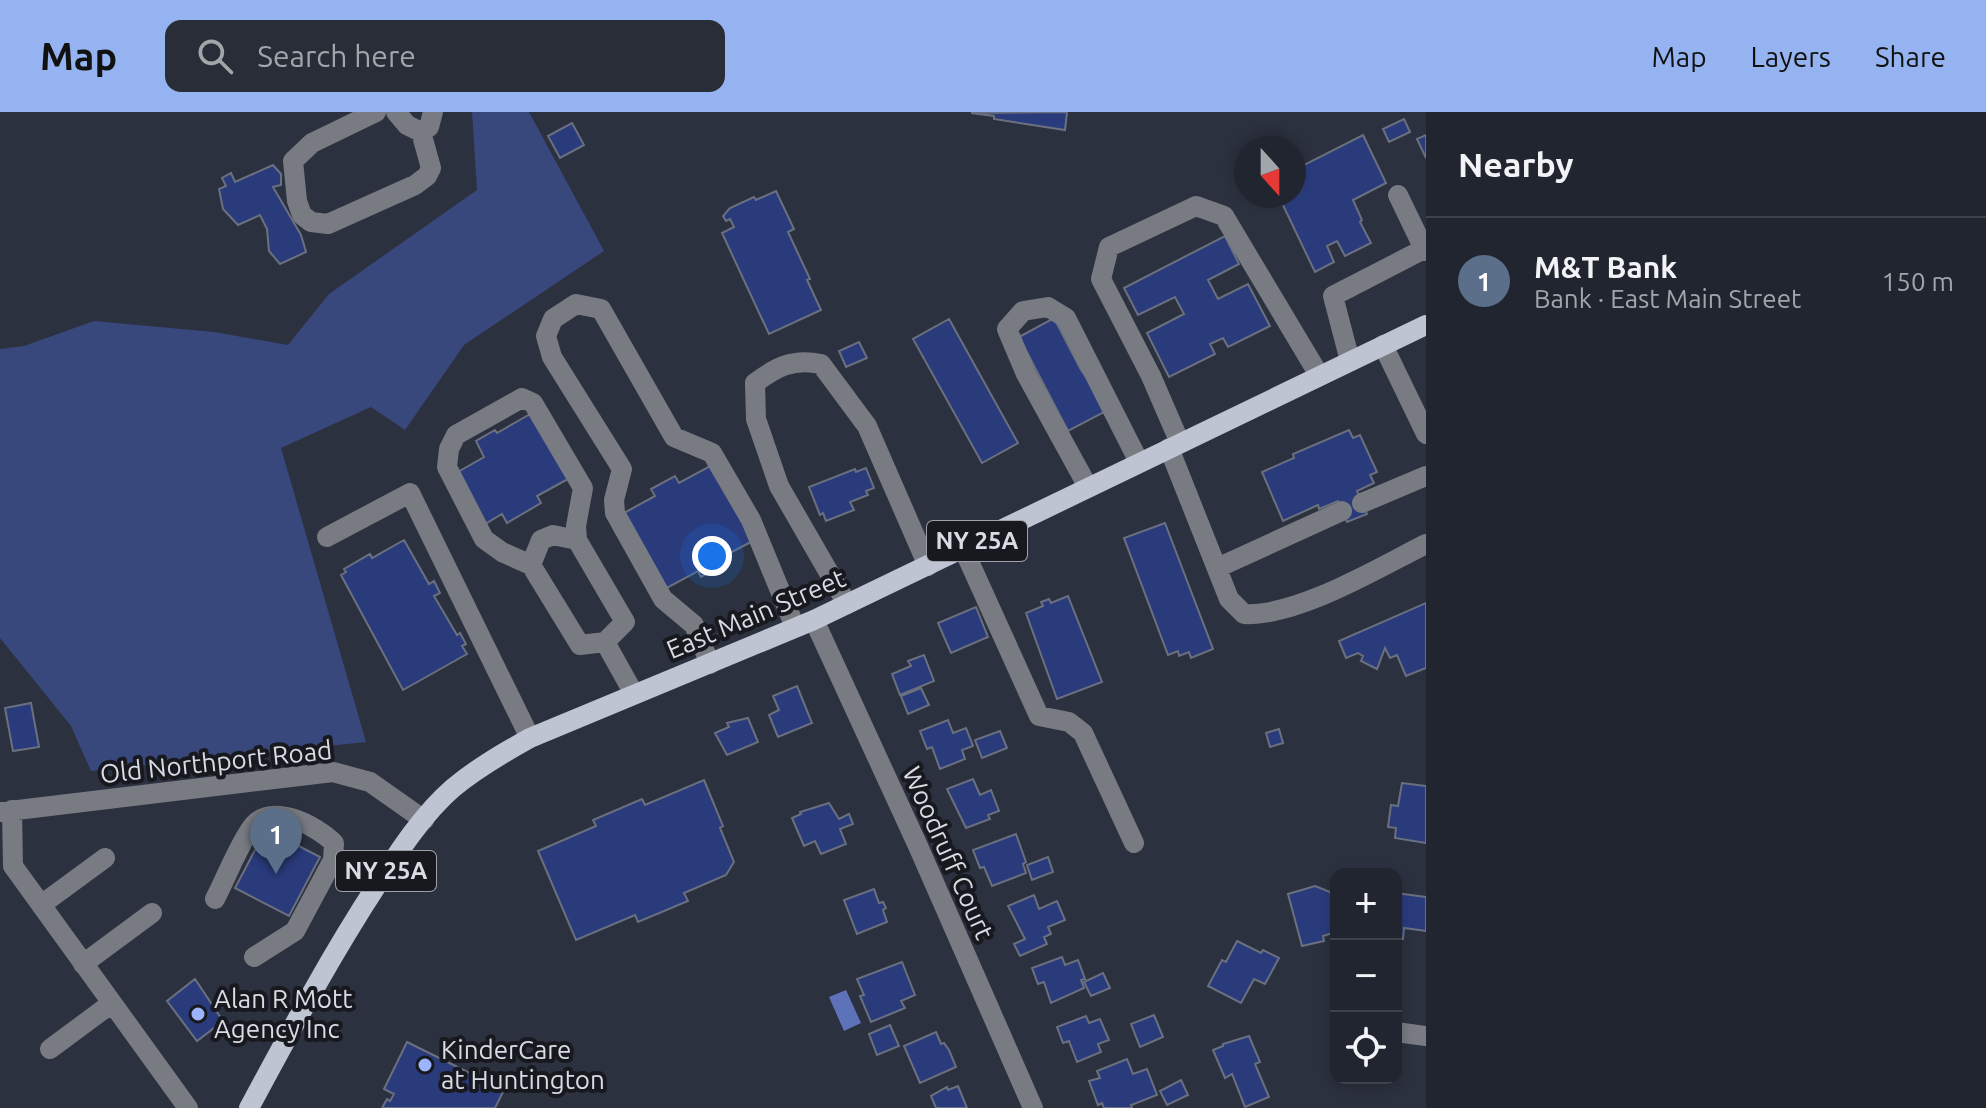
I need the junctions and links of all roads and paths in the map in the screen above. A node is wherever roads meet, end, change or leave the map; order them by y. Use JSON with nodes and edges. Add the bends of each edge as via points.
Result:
{"nodes":[{"id":1,"x":376,"y":112,"type":"edge"},
{"id":2,"x":396,"y":112,"type":"edge"},
{"id":3,"x":433,"y":112,"type":"edge"},
{"id":4,"x":421,"y":132,"type":"junction"},
{"id":5,"x":1398,"y":195,"type":"dead end"},
{"id":6,"x":1425,"y":250,"type":"edge"},
{"id":7,"x":1426,"y":325,"type":"edge"},
{"id":8,"x":1383,"y":345,"type":"junction"},
{"id":9,"x":1350,"y":361,"type":"junction"},
{"id":10,"x":1319,"y":375,"type":"junction"},
{"id":11,"x":1426,"y":434,"type":"edge"},
{"id":12,"x":1175,"y":445,"type":"junction"},
{"id":13,"x":1139,"y":462,"type":"junction"},
{"id":14,"x":1426,"y":476,"type":"edge"},
{"id":15,"x":1088,"y":487,"type":"junction"},
{"id":16,"x":1362,"y":503,"type":"dead end"},
{"id":17,"x":1342,"y":511,"type":"dead end"},
{"id":18,"x":327,"y":537,"type":"dead end"},
{"id":19,"x":577,"y":540,"type":"junction"},
{"id":20,"x":1426,"y":544,"type":"edge"},
{"id":21,"x":963,"y":548,"type":"junction"},
{"id":22,"x":531,"y":565,"type":"junction"},
{"id":23,"x":928,"y":566,"type":"junction"},
{"id":24,"x":1217,"y":568,"type":"junction"},
{"id":25,"x":847,"y":604,"type":"junction"},
{"id":26,"x":804,"y":623,"type":"junction"},
{"id":27,"x":605,"y":642,"type":"junction"},
{"id":28,"x":710,"y":664,"type":"junction"},
{"id":29,"x":634,"y":694,"type":"junction"},
{"id":30,"x":530,"y":738,"type":"junction"},
{"id":31,"x":6,"y":811,"type":"edge"},
{"id":32,"x":424,"y":820,"type":"junction"},
{"id":33,"x":1134,"y":843,"type":"dead end"},
{"id":34,"x":105,"y":858,"type":"dead end"},
{"id":35,"x":215,"y":899,"type":"dead end"},
{"id":36,"x":41,"y":905,"type":"junction"},
{"id":37,"x":152,"y":913,"type":"dead end"},
{"id":38,"x":254,"y":957,"type":"dead end"},
{"id":39,"x":83,"y":964,"type":"junction"},
{"id":40,"x":112,"y":1003,"type":"junction"},
{"id":41,"x":1402,"y":1033,"type":"edge"},
{"id":42,"x":1426,"y":1036,"type":"edge"},
{"id":43,"x":50,"y":1049,"type":"dead end"},
{"id":44,"x":188,"y":1108,"type":"edge"},
{"id":45,"x":249,"y":1108,"type":"edge"},
{"id":46,"x":1033,"y":1108,"type":"edge"}],
"edges":[{"from":1,"to":4,"type":"street","via":[[312,143],[293,161],[297,201],[311,222],[328,224],[427,176],[431,168]]},
{"from":2,"to":4,"type":"street"},
{"from":3,"to":4,"type":"street","via":[[429,127]]},
{"from":5,"to":6,"type":"street"},
{"from":6,"to":9,"type":"street","via":[[1333,296]]},
{"from":7,"to":8,"type":"main road","name":"East Main Street","number":"NY 25A"},
{"from":8,"to":9,"type":"main road","name":"East Main Street","number":"NY 25A"},
{"from":8,"to":11,"type":"street"},
{"from":9,"to":10,"type":"main road","name":"East Main Street","number":"NY 25A"},
{"from":10,"to":12,"type":"main road","name":"East Main Street","number":"NY 25A"},
{"from":10,"to":12,"type":"street","via":[[1224,216],[1196,206],[1109,247],[1101,279],[1151,376]]},
{"from":12,"to":13,"type":"main road","name":"East Main Street","number":"NY 25A"},
{"from":12,"to":24,"type":"street"},
{"from":13,"to":15,"type":"main road","name":"East Main Street","number":"NY 25A"},
{"from":13,"to":15,"type":"street","via":[[1066,318],[1048,307],[1023,311],[1007,329]]},
{"from":14,"to":16,"type":"street"},
{"from":15,"to":21,"type":"main road","name":"East Main Street","number":"NY 25A"},
{"from":17,"to":24,"type":"street"},
{"from":18,"to":30,"type":"street","via":[[410,493]]},
{"from":19,"to":22,"type":"street","via":[[553,535],[541,540]]},
{"from":19,"to":22,"type":"street","via":[[583,488],[533,403],[522,398],[456,435],[447,467],[484,539]]},
{"from":19,"to":27,"type":"street","via":[[625,622]]},
{"from":20,"to":24,"type":"street","via":[[1354,580],[1257,614],[1244,614],[1229,599]]},
{"from":21,"to":23,"type":"main road","name":"East Main Street","number":"NY 25A"},
{"from":21,"to":33,"type":"street","via":[[1039,716],[1069,722],[1083,733]]},
{"from":22,"to":27,"type":"street","via":[[580,645]]},
{"from":23,"to":25,"type":"main road","name":"East Main Street","number":"NY 25A"},
{"from":23,"to":25,"type":"street","via":[[867,426],[821,364],[779,365],[755,383],[756,419],[779,486]]},
{"from":25,"to":26,"type":"main road","name":"East Main Street","number":"NY 25A"},
{"from":26,"to":28,"type":"main road","name":"East Main Street","number":"NY 25A"},
{"from":26,"to":28,"type":"street","name":"Woodruff Court","via":[[712,453],[674,437],[601,309],[576,304],[553,319],[546,336],[552,357],[622,469],[615,513],[663,599],[694,625]]},
{"from":26,"to":46,"type":"street","name":"Woodruff Court","via":[[918,846]]},
{"from":27,"to":29,"type":"street"},
{"from":28,"to":29,"type":"main road","name":"East Main Street","number":"NY 25A"},
{"from":29,"to":30,"type":"main road","name":"East Main Street","number":"NY 25A"},
{"from":30,"to":32,"type":"main road","name":"East Main Street","number":"NY 25A","via":[[451,790]]},
{"from":31,"to":32,"type":"street","name":"Old Northport Road","via":[[333,772],[370,782]]},
{"from":31,"to":36,"type":"street","via":[[13,866]]},
{"from":32,"to":45,"type":"main road","name":"East Main Street","number":"NY 25A","via":[[351,925]]},
{"from":34,"to":36,"type":"street"},
{"from":35,"to":38,"type":"street","via":[[253,824],[294,817],[334,843],[333,860],[295,931]]},
{"from":36,"to":39,"type":"street"},
{"from":37,"to":39,"type":"street"},
{"from":39,"to":40,"type":"street"},
{"from":40,"to":43,"type":"street"},
{"from":40,"to":44,"type":"street"},
{"from":41,"to":42,"type":"street"}]}
